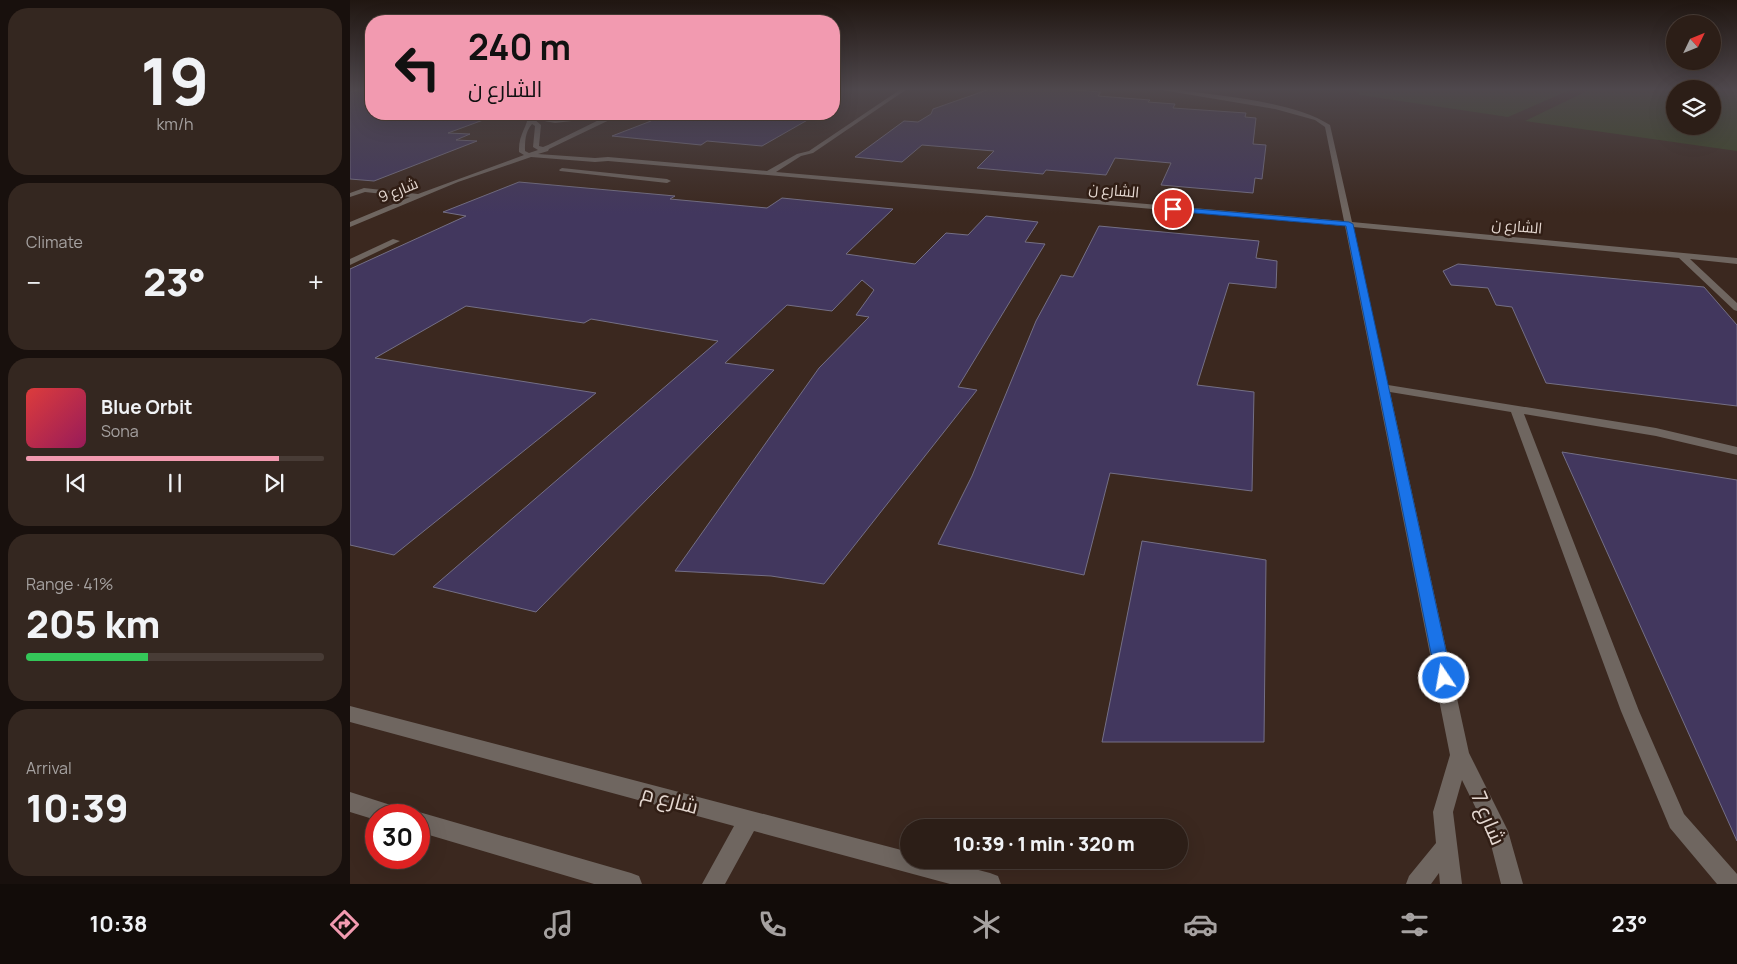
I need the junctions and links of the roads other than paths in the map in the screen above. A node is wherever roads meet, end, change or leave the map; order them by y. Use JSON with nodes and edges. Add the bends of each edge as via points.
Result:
{"nodes":[{"id":1,"x":526,"y":130,"type":"edge"},
{"id":2,"x":538,"y":130,"type":"edge"},
{"id":3,"x":580,"y":130,"type":"edge"},
{"id":4,"x":843,"y":130,"type":"edge"},
{"id":5,"x":1329,"y":130,"type":"edge"},
{"id":6,"x":539,"y":148,"type":"junction"},
{"id":7,"x":811,"y":152,"type":"junction"},
{"id":8,"x":525,"y":153,"type":"junction"},
{"id":9,"x":608,"y":159,"type":"junction"},
{"id":10,"x":642,"y":162,"type":"junction"},
{"id":11,"x":562,"y":170,"type":"dead end"},
{"id":12,"x":767,"y":174,"type":"junction"},
{"id":13,"x":614,"y":175,"type":"junction"},
{"id":14,"x":782,"y":176,"type":"junction"},
{"id":15,"x":667,"y":181,"type":"dead end"},
{"id":16,"x":350,"y":195,"type":"edge"},
{"id":17,"x":418,"y":197,"type":"junction"},
{"id":18,"x":350,"y":224,"type":"edge"},
{"id":19,"x":1349,"y":224,"type":"junction"},
{"id":20,"x":396,"y":242,"type":"dead end"},
{"id":21,"x":1682,"y":255,"type":"junction"},
{"id":22,"x":1737,"y":261,"type":"edge"},
{"id":23,"x":350,"y":262,"type":"edge"},
{"id":24,"x":1737,"y":308,"type":"edge"},
{"id":25,"x":1383,"y":388,"type":"junction"},
{"id":26,"x":1516,"y":409,"type":"junction"},
{"id":27,"x":1737,"y":451,"type":"edge"},
{"id":28,"x":350,"y":714,"type":"edge"},
{"id":29,"x":1460,"y":755,"type":"junction"},
{"id":30,"x":350,"y":802,"type":"edge"},
{"id":31,"x":365,"y":807,"type":"edge"},
{"id":32,"x":749,"y":820,"type":"junction"},
{"id":33,"x":430,"y":825,"type":"edge"},
{"id":34,"x":1446,"y":847,"type":"junction"},
{"id":35,"x":631,"y":884,"type":"edge"},
{"id":36,"x":713,"y":884,"type":"edge"},
{"id":37,"x":990,"y":884,"type":"edge"},
{"id":38,"x":1417,"y":884,"type":"edge"},
{"id":39,"x":1451,"y":884,"type":"edge"},
{"id":40,"x":1512,"y":884,"type":"edge"},
{"id":41,"x":1731,"y":884,"type":"edge"}],
"edges":[{"from":1,"to":8,"type":"street"},
{"from":2,"to":6,"type":"street"},
{"from":3,"to":6,"type":"street","name":"شارع 9"},
{"from":4,"to":7,"type":"street"},
{"from":5,"to":19,"type":"street","name":"شارع 7"},
{"from":6,"to":8,"type":"street","name":"شارع 9"},
{"from":6,"to":9,"type":"street","name":"الشارع ن"},
{"from":7,"to":12,"type":"street"},
{"from":7,"to":14,"type":"street"},
{"from":8,"to":9,"type":"street","name":"الشارع ن"},
{"from":8,"to":17,"type":"street","name":"شارع 9"},
{"from":9,"to":10,"type":"street","name":"الشارع ن"},
{"from":10,"to":12,"type":"street","name":"الشارع ن"},
{"from":10,"to":13,"type":"street"},
{"from":11,"to":13,"type":"street"},
{"from":12,"to":14,"type":"street","name":"الشارع ن"},
{"from":13,"to":15,"type":"street"},
{"from":14,"to":19,"type":"street","name":"الشارع ن"},
{"from":16,"to":17,"type":"street","via":[[364,190]]},
{"from":17,"to":18,"type":"street","name":"شارع 9"},
{"from":19,"to":21,"type":"street","name":"الشارع ن"},
{"from":19,"to":25,"type":"street","name":"شارع 7"},
{"from":20,"to":23,"type":"street"},
{"from":21,"to":22,"type":"street","name":"الشارع ن"},
{"from":21,"to":24,"type":"street"},
{"from":25,"to":26,"type":"street"},
{"from":25,"to":29,"type":"street","name":"شارع 7"},
{"from":26,"to":27,"type":"street","via":[[1656,432]]},
{"from":26,"to":41,"type":"street","via":[[1630,710],[1677,821]]},
{"from":28,"to":32,"type":"street","name":"شارع م"},
{"from":29,"to":34,"type":"street","name":"شارع 7","via":[[1443,812]]},
{"from":29,"to":40,"type":"street","name":"شارع 7","via":[[1498,831]]},
{"from":30,"to":31,"type":"street"},
{"from":32,"to":36,"type":"street"},
{"from":32,"to":37,"type":"street","name":"شارع م"},
{"from":33,"to":35,"type":"street"},
{"from":34,"to":38,"type":"street"},
{"from":34,"to":39,"type":"street","name":"شارع 7"}]}
